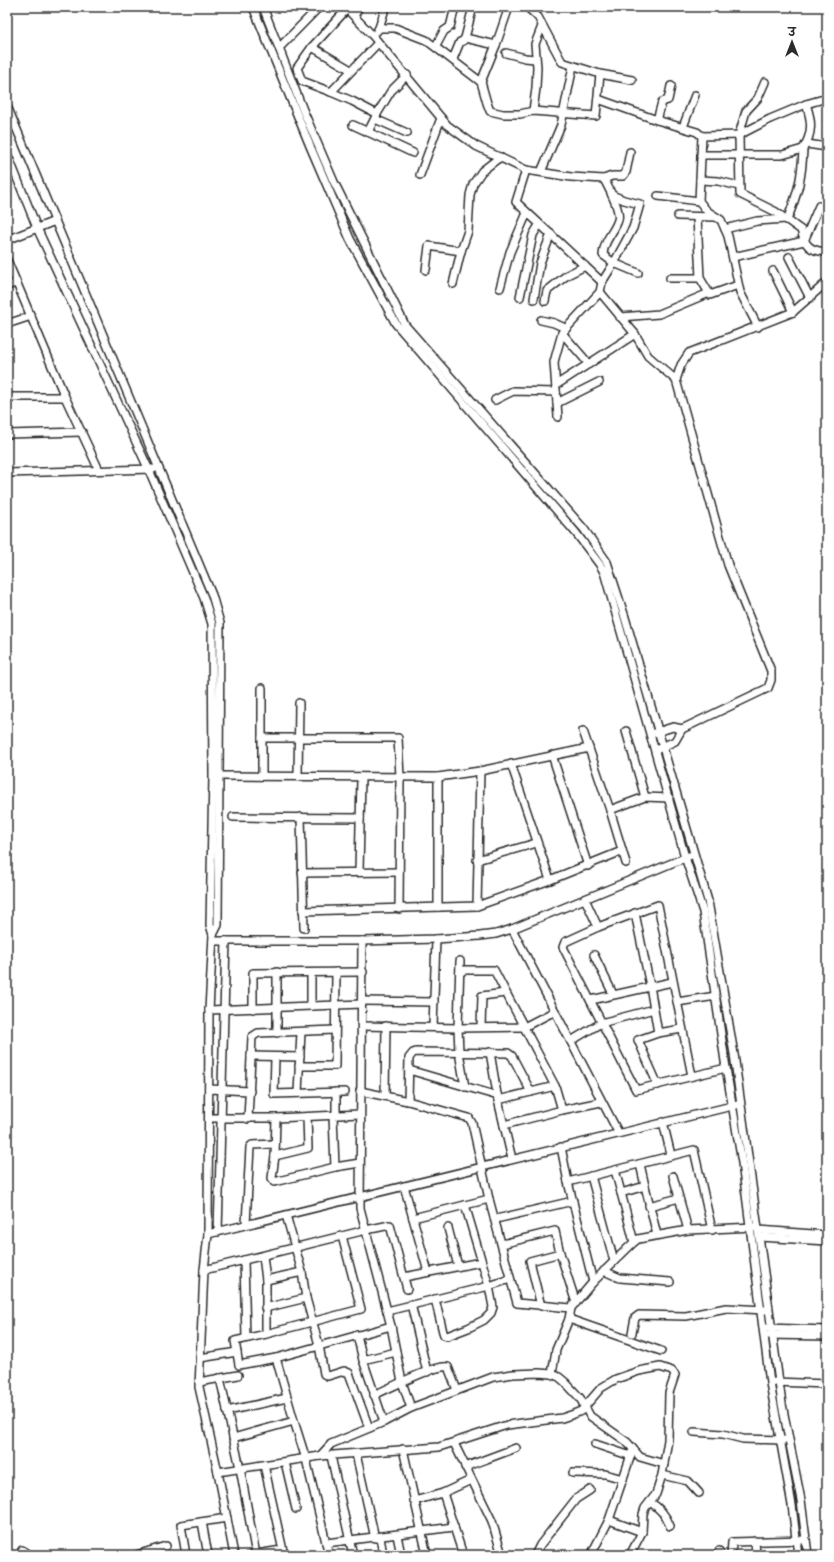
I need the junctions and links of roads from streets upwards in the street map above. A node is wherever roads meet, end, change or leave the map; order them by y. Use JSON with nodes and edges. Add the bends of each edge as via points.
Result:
{"nodes":[{"id":1,"x":253,"y":7,"type":"edge"},
{"id":2,"x":263,"y":7,"type":"edge"},
{"id":3,"x":319,"y":7,"type":"edge"},
{"id":4,"x":359,"y":7,"type":"edge"},
{"id":5,"x":455,"y":7,"type":"edge"},
{"id":6,"x":473,"y":7,"type":"edge"},
{"id":7,"x":509,"y":7,"type":"edge"},
{"id":8,"x":527,"y":7,"type":"edge"},
{"id":9,"x":346,"y":8,"type":"edge"},
{"id":10,"x":385,"y":9,"type":"dead end"},
{"id":11,"x":354,"y":16,"type":"junction"},
{"id":12,"x":542,"y":26,"type":"junction"},
{"id":13,"x":379,"y":28,"type":"junction"},
{"id":14,"x":373,"y":36,"type":"junction"},
{"id":15,"x":465,"y":38,"type":"junction"},
{"id":16,"x":378,"y":43,"type":"junction"},
{"id":17,"x":496,"y":45,"type":"junction"},
{"id":18,"x":312,"y":46,"type":"junction"},
{"id":19,"x":436,"y":46,"type":"junction"},
{"id":20,"x":279,"y":48,"type":"junction"},
{"id":21,"x":506,"y":53,"type":"dead end"},
{"id":22,"x":536,"y":58,"type":"junction"},
{"id":23,"x":453,"y":59,"type":"junction"},
{"id":24,"x":573,"y":66,"type":"junction"},
{"id":25,"x":351,"y":70,"type":"junction"},
{"id":26,"x":600,"y":74,"type":"junction"},
{"id":27,"x":407,"y":75,"type":"junction"},
{"id":28,"x":632,"y":80,"type":"dead end"},
{"id":29,"x":481,"y":82,"type":"junction"},
{"id":30,"x":765,"y":82,"type":"dead end"},
{"id":31,"x":671,"y":86,"type":"dead end"},
{"id":32,"x":295,"y":90,"type":"junction"},
{"id":33,"x":287,"y":92,"type":"junction"},
{"id":34,"x":331,"y":92,"type":"junction"},
{"id":35,"x":695,"y":95,"type":"dead end"},
{"id":36,"x":827,"y":98,"type":"edge"},
{"id":37,"x":598,"y":99,"type":"junction"},
{"id":38,"x":806,"y":104,"type":"junction"},
{"id":39,"x":7,"y":106,"type":"edge"},
{"id":40,"x":533,"y":111,"type":"junction"},
{"id":41,"x":563,"y":112,"type":"junction"},
{"id":42,"x":376,"y":116,"type":"junction"},
{"id":43,"x":441,"y":118,"type":"junction"},
{"id":44,"x":657,"y":120,"type":"junction"},
{"id":45,"x":353,"y":125,"type":"dead end"},
{"id":46,"x":683,"y":127,"type":"junction"},
{"id":47,"x":368,"y":132,"type":"junction"},
{"id":48,"x":407,"y":133,"type":"dead end"},
{"id":49,"x":702,"y":136,"type":"junction"},
{"id":50,"x":738,"y":136,"type":"junction"},
{"id":51,"x":827,"y":146,"type":"edge"},
{"id":52,"x":805,"y":147,"type":"junction"},
{"id":53,"x":630,"y":152,"type":"dead end"},
{"id":54,"x":7,"y":153,"type":"edge"},
{"id":55,"x":413,"y":153,"type":"dead end"},
{"id":56,"x":701,"y":155,"type":"junction"},
{"id":57,"x":740,"y":155,"type":"junction"},
{"id":58,"x":500,"y":157,"type":"junction"},
{"id":59,"x":9,"y":161,"type":"edge"},
{"id":60,"x":526,"y":170,"type":"junction"},
{"id":61,"x":541,"y":172,"type":"junction"},
{"id":62,"x":420,"y":175,"type":"dead end"},
{"id":63,"x":604,"y":179,"type":"junction"},
{"id":64,"x":700,"y":180,"type":"junction"},
{"id":65,"x":739,"y":186,"type":"junction"},
{"id":66,"x":612,"y":195,"type":"junction"},
{"id":67,"x":658,"y":196,"type":"dead end"},
{"id":68,"x":699,"y":201,"type":"junction"},
{"id":69,"x":819,"y":206,"type":"dead end"},
{"id":70,"x":527,"y":213,"type":"junction"},
{"id":71,"x":678,"y":216,"type":"dead end"},
{"id":72,"x":697,"y":217,"type":"junction"},
{"id":73,"x":716,"y":217,"type":"junction"},
{"id":74,"x":786,"y":219,"type":"junction"},
{"id":75,"x":55,"y":221,"type":"junction"},
{"id":76,"x":539,"y":225,"type":"junction"},
{"id":77,"x":37,"y":228,"type":"junction"},
{"id":78,"x":725,"y":229,"type":"junction"},
{"id":79,"x":551,"y":234,"type":"junction"},
{"id":80,"x":7,"y":240,"type":"edge"},
{"id":81,"x":804,"y":241,"type":"junction"},
{"id":82,"x":826,"y":250,"type":"edge"},
{"id":83,"x":461,"y":251,"type":"junction"},
{"id":84,"x":733,"y":257,"type":"junction"},
{"id":85,"x":789,"y":257,"type":"dead end"},
{"id":86,"x":7,"y":260,"type":"edge"},
{"id":87,"x":614,"y":263,"type":"junction"},
{"id":88,"x":585,"y":266,"type":"junction"},
{"id":89,"x":426,"y":270,"type":"dead end"},
{"id":90,"x":773,"y":271,"type":"dead end"},
{"id":91,"x":638,"y":273,"type":"dead end"},
{"id":92,"x":670,"y":278,"type":"dead end"},
{"id":93,"x":700,"y":278,"type":"junction"},
{"id":94,"x":602,"y":282,"type":"junction"},
{"id":95,"x":827,"y":282,"type":"edge"},
{"id":96,"x":16,"y":283,"type":"junction"},
{"id":97,"x":453,"y":284,"type":"dead end"},
{"id":98,"x":738,"y":285,"type":"junction"},
{"id":99,"x":7,"y":286,"type":"edge"},
{"id":100,"x":500,"y":288,"type":"dead end"},
{"id":101,"x":600,"y":292,"type":"junction"},
{"id":102,"x":709,"y":294,"type":"junction"},
{"id":103,"x":520,"y":297,"type":"dead end"},
{"id":104,"x":810,"y":298,"type":"junction"},
{"id":105,"x":534,"y":299,"type":"dead end"},
{"id":106,"x":545,"y":301,"type":"dead end"},
{"id":107,"x":793,"y":312,"type":"junction"},
{"id":108,"x":31,"y":316,"type":"junction"},
{"id":109,"x":620,"y":317,"type":"junction"},
{"id":110,"x":540,"y":320,"type":"dead end"},
{"id":111,"x":7,"y":324,"type":"edge"},
{"id":112,"x":758,"y":327,"type":"junction"},
{"id":113,"x":563,"y":331,"type":"junction"},
{"id":114,"x":635,"y":334,"type":"junction"},
{"id":115,"x":589,"y":364,"type":"junction"},
{"id":116,"x":676,"y":380,"type":"junction"},
{"id":117,"x":599,"y":382,"type":"dead end"},
{"id":118,"x":556,"y":389,"type":"junction"},
{"id":119,"x":7,"y":397,"type":"edge"},
{"id":120,"x":65,"y":397,"type":"junction"},
{"id":121,"x":495,"y":400,"type":"dead end"},
{"id":122,"x":557,"y":403,"type":"junction"},
{"id":123,"x":558,"y":416,"type":"dead end"},
{"id":124,"x":82,"y":432,"type":"junction"},
{"id":125,"x":7,"y":434,"type":"edge"},
{"id":126,"x":158,"y":467,"type":"junction"},
{"id":127,"x":99,"y":470,"type":"junction"},
{"id":128,"x":148,"y":470,"type":"junction"},
{"id":129,"x":7,"y":473,"type":"edge"},
{"id":130,"x":262,"y":688,"type":"dead end"},
{"id":131,"x":299,"y":703,"type":"dead end"},
{"id":132,"x":682,"y":729,"type":"junction"},
{"id":133,"x":583,"y":732,"type":"dead end"},
{"id":134,"x":626,"y":732,"type":"dead end"},
{"id":135,"x":658,"y":732,"type":"junction"},
{"id":136,"x":650,"y":734,"type":"junction"},
{"id":137,"x":262,"y":738,"type":"junction"},
{"id":138,"x":298,"y":738,"type":"junction"},
{"id":139,"x":662,"y":747,"type":"junction"},
{"id":140,"x":589,"y":748,"type":"junction"},
{"id":141,"x":655,"y":750,"type":"junction"},
{"id":142,"x":552,"y":755,"type":"junction"},
{"id":143,"x":511,"y":764,"type":"junction"},
{"id":144,"x":480,"y":771,"type":"junction"},
{"id":145,"x":220,"y":776,"type":"junction"},
{"id":146,"x":262,"y":776,"type":"junction"},
{"id":147,"x":298,"y":776,"type":"junction"},
{"id":148,"x":361,"y":777,"type":"junction"},
{"id":149,"x":438,"y":777,"type":"junction"},
{"id":150,"x":400,"y":778,"type":"junction"},
{"id":151,"x":644,"y":797,"type":"junction"},
{"id":152,"x":669,"y":798,"type":"junction"},
{"id":153,"x":610,"y":810,"type":"junction"},
{"id":154,"x":233,"y":817,"type":"dead end"},
{"id":155,"x":301,"y":817,"type":"junction"},
{"id":156,"x":360,"y":818,"type":"junction"},
{"id":157,"x":536,"y":843,"type":"junction"},
{"id":158,"x":622,"y":851,"type":"junction"},
{"id":159,"x":693,"y":854,"type":"junction"},
{"id":160,"x":685,"y":857,"type":"junction"},
{"id":161,"x":477,"y":860,"type":"junction"},
{"id":162,"x":626,"y":863,"type":"dead end"},
{"id":163,"x":588,"y":866,"type":"junction"},
{"id":164,"x":302,"y":872,"type":"junction"},
{"id":165,"x":359,"y":872,"type":"junction"},
{"id":166,"x":399,"y":872,"type":"junction"},
{"id":167,"x":550,"y":880,"type":"junction"},
{"id":168,"x":585,"y":899,"type":"junction"},
{"id":169,"x":477,"y":906,"type":"junction"},
{"id":170,"x":438,"y":907,"type":"junction"},
{"id":171,"x":399,"y":909,"type":"junction"},
{"id":172,"x":304,"y":911,"type":"junction"},
{"id":173,"x":635,"y":913,"type":"junction"},
{"id":174,"x":598,"y":927,"type":"junction"},
{"id":175,"x":304,"y":928,"type":"dead end"},
{"id":176,"x":512,"y":929,"type":"junction"},
{"id":177,"x":213,"y":938,"type":"junction"},
{"id":178,"x":436,"y":939,"type":"junction"},
{"id":179,"x":226,"y":941,"type":"junction"},
{"id":180,"x":362,"y":941,"type":"junction"},
{"id":181,"x":594,"y":955,"type":"dead end"},
{"id":182,"x":460,"y":961,"type":"dead end"},
{"id":183,"x":277,"y":972,"type":"junction"},
{"id":184,"x":336,"y":972,"type":"junction"},
{"id":185,"x":363,"y":972,"type":"junction"},
{"id":186,"x":311,"y":973,"type":"junction"},
{"id":187,"x":460,"y":973,"type":"junction"},
{"id":188,"x":672,"y":982,"type":"junction"},
{"id":189,"x":650,"y":986,"type":"junction"},
{"id":190,"x":505,"y":993,"type":"junction"},
{"id":191,"x":612,"y":994,"type":"junction"},
{"id":192,"x":716,"y":996,"type":"junction"},
{"id":193,"x":591,"y":1000,"type":"junction"},
{"id":194,"x":362,"y":1002,"type":"junction"},
{"id":195,"x":434,"y":1002,"type":"junction"},
{"id":196,"x":677,"y":1002,"type":"junction"},
{"id":197,"x":336,"y":1004,"type":"junction"},
{"id":198,"x":311,"y":1006,"type":"junction"},
{"id":199,"x":277,"y":1008,"type":"junction"},
{"id":200,"x":253,"y":1009,"type":"junction"},
{"id":201,"x":654,"y":1009,"type":"junction"},
{"id":202,"x":209,"y":1010,"type":"junction"},
{"id":203,"x":223,"y":1010,"type":"junction"},
{"id":204,"x":555,"y":1011,"type":"junction"},
{"id":205,"x":601,"y":1023,"type":"junction"},
{"id":206,"x":362,"y":1026,"type":"junction"},
{"id":207,"x":386,"y":1026,"type":"junction"},
{"id":208,"x":433,"y":1027,"type":"junction"},
{"id":209,"x":481,"y":1027,"type":"junction"},
{"id":210,"x":524,"y":1027,"type":"junction"},
{"id":211,"x":458,"y":1028,"type":"junction"},
{"id":212,"x":682,"y":1029,"type":"junction"},
{"id":213,"x":335,"y":1030,"type":"junction"},
{"id":214,"x":301,"y":1032,"type":"junction"},
{"id":215,"x":277,"y":1033,"type":"junction"},
{"id":216,"x":658,"y":1033,"type":"junction"},
{"id":217,"x":571,"y":1041,"type":"junction"},
{"id":218,"x":459,"y":1052,"type":"junction"},
{"id":219,"x":490,"y":1052,"type":"junction"},
{"id":220,"x":251,"y":1056,"type":"junction"},
{"id":221,"x":275,"y":1057,"type":"junction"},
{"id":222,"x":300,"y":1057,"type":"junction"},
{"id":223,"x":299,"y":1066,"type":"junction"},
{"id":224,"x":726,"y":1068,"type":"junction"},
{"id":225,"x":409,"y":1070,"type":"junction"},
{"id":226,"x":692,"y":1076,"type":"junction"},
{"id":227,"x":658,"y":1085,"type":"junction"},
{"id":228,"x":555,"y":1086,"type":"junction"},
{"id":229,"x":465,"y":1087,"type":"junction"},
{"id":230,"x":209,"y":1089,"type":"junction"},
{"id":231,"x":222,"y":1090,"type":"junction"},
{"id":232,"x":250,"y":1091,"type":"junction"},
{"id":233,"x":360,"y":1091,"type":"junction"},
{"id":234,"x":336,"y":1092,"type":"junction"},
{"id":235,"x":345,"y":1092,"type":"dead end"},
{"id":236,"x":531,"y":1092,"type":"junction"},
{"id":237,"x":298,"y":1093,"type":"junction"},
{"id":238,"x":385,"y":1096,"type":"junction"},
{"id":239,"x":498,"y":1098,"type":"junction"},
{"id":240,"x":408,"y":1101,"type":"junction"},
{"id":241,"x":601,"y":1102,"type":"junction"},
{"id":242,"x":741,"y":1103,"type":"junction"},
{"id":243,"x":733,"y":1105,"type":"junction"},
{"id":244,"x":562,"y":1110,"type":"junction"},
{"id":245,"x":360,"y":1114,"type":"junction"},
{"id":246,"x":335,"y":1116,"type":"junction"},
{"id":247,"x":307,"y":1117,"type":"junction"},
{"id":248,"x":209,"y":1118,"type":"junction"},
{"id":249,"x":276,"y":1118,"type":"junction"},
{"id":250,"x":221,"y":1119,"type":"junction"},
{"id":251,"x":248,"y":1119,"type":"junction"},
{"id":252,"x":663,"y":1122,"type":"junction"},
{"id":253,"x":504,"y":1125,"type":"junction"},
{"id":254,"x":618,"y":1132,"type":"junction"},
{"id":255,"x":275,"y":1144,"type":"junction"},
{"id":256,"x":561,"y":1147,"type":"junction"},
{"id":257,"x":671,"y":1155,"type":"junction"},
{"id":258,"x":275,"y":1156,"type":"junction"},
{"id":259,"x":512,"y":1159,"type":"junction"},
{"id":260,"x":360,"y":1163,"type":"junction"},
{"id":261,"x":640,"y":1164,"type":"junction"},
{"id":262,"x":482,"y":1166,"type":"junction"},
{"id":263,"x":335,"y":1167,"type":"junction"},
{"id":264,"x":616,"y":1170,"type":"junction"},
{"id":265,"x":591,"y":1176,"type":"junction"},
{"id":266,"x":674,"y":1176,"type":"dead end"},
{"id":267,"x":568,"y":1182,"type":"junction"},
{"id":268,"x":404,"y":1186,"type":"junction"},
{"id":269,"x":645,"y":1186,"type":"junction"},
{"id":270,"x":621,"y":1193,"type":"junction"},
{"id":271,"x":359,"y":1196,"type":"junction"},
{"id":272,"x":680,"y":1198,"type":"junction"},
{"id":273,"x":490,"y":1199,"type":"junction"},
{"id":274,"x":573,"y":1201,"type":"junction"},
{"id":275,"x":465,"y":1205,"type":"junction"},
{"id":276,"x":649,"y":1206,"type":"junction"},
{"id":277,"x":286,"y":1215,"type":"junction"},
{"id":278,"x":413,"y":1218,"type":"junction"},
{"id":279,"x":496,"y":1219,"type":"junction"},
{"id":280,"x":246,"y":1224,"type":"junction"},
{"id":281,"x":448,"y":1228,"type":"dead end"},
{"id":282,"x":366,"y":1230,"type":"junction"},
{"id":283,"x":688,"y":1230,"type":"junction"},
{"id":284,"x":712,"y":1230,"type":"junction"},
{"id":285,"x":757,"y":1230,"type":"junction"},
{"id":286,"x":218,"y":1232,"type":"junction"},
{"id":287,"x":208,"y":1234,"type":"junction"},
{"id":288,"x":657,"y":1235,"type":"junction"},
{"id":289,"x":827,"y":1235,"type":"edge"},
{"id":290,"x":342,"y":1236,"type":"junction"},
{"id":291,"x":827,"y":1241,"type":"edge"},
{"id":292,"x":634,"y":1242,"type":"junction"},
{"id":293,"x":502,"y":1244,"type":"junction"},
{"id":294,"x":296,"y":1247,"type":"junction"},
{"id":295,"x":560,"y":1253,"type":"junction"},
{"id":296,"x":263,"y":1256,"type":"junction"},
{"id":297,"x":244,"y":1260,"type":"junction"},
{"id":298,"x":614,"y":1261,"type":"junction"},
{"id":299,"x":481,"y":1262,"type":"junction"},
{"id":300,"x":458,"y":1266,"type":"junction"},
{"id":301,"x":204,"y":1270,"type":"junction"},
{"id":302,"x":604,"y":1271,"type":"junction"},
{"id":303,"x":302,"y":1272,"type":"junction"},
{"id":304,"x":428,"y":1272,"type":"junction"},
{"id":305,"x":404,"y":1277,"type":"junction"},
{"id":306,"x":510,"y":1279,"type":"junction"},
{"id":307,"x":266,"y":1280,"type":"junction"},
{"id":308,"x":593,"y":1282,"type":"junction"},
{"id":309,"x":670,"y":1282,"type":"dead end"},
{"id":310,"x":489,"y":1286,"type":"junction"},
{"id":311,"x":407,"y":1289,"type":"dead end"},
{"id":312,"x":306,"y":1298,"type":"junction"},
{"id":313,"x":435,"y":1299,"type":"junction"},
{"id":314,"x":411,"y":1304,"type":"junction"},
{"id":315,"x":541,"y":1306,"type":"junction"},
{"id":316,"x":573,"y":1306,"type":"junction"},
{"id":317,"x":265,"y":1308,"type":"junction"},
{"id":318,"x":769,"y":1309,"type":"junction"},
{"id":319,"x":761,"y":1310,"type":"junction"},
{"id":320,"x":387,"y":1311,"type":"junction"},
{"id":321,"x":569,"y":1319,"type":"junction"},
{"id":322,"x":312,"y":1322,"type":"junction"},
{"id":323,"x":391,"y":1326,"type":"junction"},
{"id":324,"x":827,"y":1330,"type":"edge"},
{"id":325,"x":763,"y":1331,"type":"junction"},
{"id":326,"x":772,"y":1331,"type":"junction"},
{"id":327,"x":632,"y":1333,"type":"dead end"},
{"id":328,"x":266,"y":1334,"type":"junction"},
{"id":329,"x":357,"y":1335,"type":"junction"},
{"id":330,"x":827,"y":1336,"type":"edge"},
{"id":331,"x":246,"y":1338,"type":"junction"},
{"id":332,"x":319,"y":1345,"type":"junction"},
{"id":333,"x":661,"y":1351,"type":"dead end"},
{"id":334,"x":237,"y":1352,"type":"junction"},
{"id":335,"x":396,"y":1352,"type":"junction"},
{"id":336,"x":200,"y":1358,"type":"junction"},
{"id":337,"x":276,"y":1358,"type":"junction"},
{"id":338,"x":363,"y":1360,"type":"junction"},
{"id":339,"x":427,"y":1372,"type":"junction"},
{"id":340,"x":552,"y":1374,"type":"junction"},
{"id":341,"x":238,"y":1375,"type":"dead end"},
{"id":342,"x":220,"y":1378,"type":"junction"},
{"id":343,"x":199,"y":1382,"type":"junction"},
{"id":344,"x":402,"y":1382,"type":"junction"},
{"id":345,"x":770,"y":1382,"type":"junction"},
{"id":346,"x":779,"y":1382,"type":"junction"},
{"id":347,"x":827,"y":1384,"type":"edge"},
{"id":348,"x":457,"y":1390,"type":"junction"},
{"id":349,"x":374,"y":1395,"type":"junction"},
{"id":350,"x":287,"y":1398,"type":"junction"},
{"id":351,"x":585,"y":1406,"type":"junction"},
{"id":352,"x":411,"y":1408,"type":"junction"},
{"id":353,"x":227,"y":1411,"type":"junction"},
{"id":354,"x":294,"y":1422,"type":"junction"},
{"id":355,"x":384,"y":1422,"type":"junction"},
{"id":356,"x":368,"y":1428,"type":"junction"},
{"id":357,"x":694,"y":1432,"type":"dead end"},
{"id":358,"x":233,"y":1438,"type":"junction"},
{"id":359,"x":779,"y":1440,"type":"junction"},
{"id":360,"x":788,"y":1440,"type":"junction"},
{"id":361,"x":454,"y":1443,"type":"junction"},
{"id":362,"x":595,"y":1444,"type":"dead end"},
{"id":363,"x":516,"y":1448,"type":"dead end"},
{"id":364,"x":403,"y":1449,"type":"junction"},
{"id":365,"x":633,"y":1449,"type":"junction"},
{"id":366,"x":356,"y":1454,"type":"junction"},
{"id":367,"x":320,"y":1456,"type":"junction"},
{"id":368,"x":331,"y":1456,"type":"junction"},
{"id":369,"x":631,"y":1456,"type":"junction"},
{"id":370,"x":306,"y":1459,"type":"junction"},
{"id":371,"x":285,"y":1462,"type":"junction"},
{"id":372,"x":664,"y":1464,"type":"junction"},
{"id":373,"x":264,"y":1465,"type":"junction"},
{"id":374,"x":465,"y":1467,"type":"junction"},
{"id":375,"x":240,"y":1468,"type":"junction"},
{"id":376,"x":218,"y":1472,"type":"junction"},
{"id":377,"x":573,"y":1473,"type":"dead end"},
{"id":378,"x":662,"y":1475,"type":"junction"},
{"id":379,"x":623,"y":1479,"type":"junction"},
{"id":380,"x":471,"y":1480,"type":"junction"},
{"id":381,"x":590,"y":1490,"type":"dead end"},
{"id":382,"x":443,"y":1493,"type":"junction"},
{"id":383,"x":699,"y":1493,"type":"dead end"},
{"id":384,"x":414,"y":1501,"type":"junction"},
{"id":385,"x":650,"y":1502,"type":"junction"},
{"id":386,"x":296,"y":1509,"type":"dead end"},
{"id":387,"x":226,"y":1518,"type":"junction"},
{"id":388,"x":609,"y":1520,"type":"junction"},
{"id":389,"x":202,"y":1522,"type":"junction"},
{"id":390,"x":670,"y":1526,"type":"dead end"},
{"id":391,"x":454,"y":1527,"type":"junction"},
{"id":392,"x":422,"y":1531,"type":"junction"},
{"id":393,"x":642,"y":1532,"type":"junction"},
{"id":394,"x":397,"y":1535,"type":"junction"},
{"id":395,"x":377,"y":1537,"type":"junction"},
{"id":396,"x":350,"y":1540,"type":"junction"},
{"id":397,"x":795,"y":1540,"type":"junction"},
{"id":398,"x":806,"y":1540,"type":"junction"},
{"id":399,"x":755,"y":1541,"type":"junction"},
{"id":400,"x":326,"y":1543,"type":"junction"},
{"id":401,"x":166,"y":1546,"type":"dead end"},
{"id":402,"x":22,"y":1550,"type":"dead end"},
{"id":403,"x":158,"y":1551,"type":"edge"},
{"id":404,"x":283,"y":1552,"type":"edge"},
{"id":405,"x":30,"y":1555,"type":"edge"},
{"id":406,"x":136,"y":1555,"type":"edge"},
{"id":407,"x":186,"y":1555,"type":"edge"},
{"id":408,"x":208,"y":1555,"type":"edge"},
{"id":409,"x":234,"y":1555,"type":"edge"},
{"id":410,"x":254,"y":1555,"type":"edge"},
{"id":411,"x":329,"y":1555,"type":"edge"},
{"id":412,"x":353,"y":1555,"type":"edge"},
{"id":413,"x":384,"y":1555,"type":"edge"},
{"id":414,"x":401,"y":1555,"type":"edge"},
{"id":415,"x":427,"y":1555,"type":"edge"},
{"id":416,"x":463,"y":1555,"type":"edge"},
{"id":417,"x":502,"y":1555,"type":"edge"},
{"id":418,"x":535,"y":1555,"type":"edge"},
{"id":419,"x":591,"y":1555,"type":"edge"},
{"id":420,"x":630,"y":1555,"type":"edge"},
{"id":421,"x":731,"y":1555,"type":"edge"},
{"id":422,"x":756,"y":1555,"type":"edge"},
{"id":423,"x":798,"y":1555,"type":"edge"},
{"id":424,"x":808,"y":1555,"type":"edge"}],
"edges":[{"from":1,"to":33,"type":"street"},
{"from":2,"to":20,"type":"street"},
{"from":3,"to":20,"type":"street"},
{"from":4,"to":11,"type":"street"},
{"from":5,"to":19,"type":"street","via":[[450,27],[444,31]]},
{"from":6,"to":15,"type":"street"},
{"from":7,"to":17,"type":"street"},
{"from":8,"to":12,"type":"street","via":[[538,17]]},
{"from":9,"to":11,"type":"street"},
{"from":9,"to":18,"type":"street"},
{"from":10,"to":13,"type":"street"},
{"from":11,"to":14,"type":"street"},
{"from":12,"to":22,"type":"street","via":[[535,44]]},
{"from":12,"to":24,"type":"street","via":[[562,62]]},
{"from":13,"to":14,"type":"street"},
{"from":13,"to":19,"type":"street","via":[[395,28]]},
{"from":14,"to":16,"type":"street"},
{"from":15,"to":17,"type":"street"},
{"from":15,"to":23,"type":"street","via":[[460,42]]},
{"from":16,"to":25,"type":"street"},
{"from":16,"to":27,"type":"street"},
{"from":17,"to":29,"type":"street"},
{"from":18,"to":25,"type":"street"},
{"from":18,"to":34,"type":"street","via":[[298,66],[301,80]]},
{"from":19,"to":23,"type":"street"},
{"from":20,"to":32,"type":"street"},
{"from":21,"to":22,"type":"street"},
{"from":22,"to":40,"type":"street"},
{"from":23,"to":29,"type":"street"},
{"from":24,"to":26,"type":"street"},
{"from":24,"to":41,"type":"street"},
{"from":25,"to":34,"type":"street"},
{"from":26,"to":28,"type":"street"},
{"from":26,"to":37,"type":"street"},
{"from":27,"to":42,"type":"street","via":[[391,91]]},
{"from":27,"to":43,"type":"street"},
{"from":29,"to":40,"type":"street","via":[[490,111],[502,114]]},
{"from":30,"to":50,"type":"street","via":[[758,98],[746,111]]},
{"from":31,"to":44,"type":"street","via":[[668,100],[662,102]]},
{"from":32,"to":33,"type":"street"},
{"from":32,"to":135,"type":"street","via":[[334,182],[405,325],[584,529],[607,562]]},
{"from":33,"to":136,"type":"street","via":[[350,239],[396,324],[576,533],[604,572]]},
{"from":34,"to":42,"type":"street"},
{"from":35,"to":46,"type":"street"},
{"from":36,"to":38,"type":"street"},
{"from":37,"to":41,"type":"street","via":[[596,116]]},
{"from":37,"to":44,"type":"street"},
{"from":38,"to":50,"type":"street"},
{"from":38,"to":52,"type":"street","via":[[812,119]]},
{"from":39,"to":75,"type":"street"},
{"from":40,"to":41,"type":"street"},
{"from":41,"to":61,"type":"street","via":[[561,125]]},
{"from":42,"to":47,"type":"street"},
{"from":42,"to":48,"type":"street"},
{"from":43,"to":58,"type":"street","via":[[476,146]]},
{"from":43,"to":62,"type":"street"},
{"from":44,"to":46,"type":"street"},
{"from":45,"to":47,"type":"street"},
{"from":46,"to":49,"type":"street"},
{"from":47,"to":55,"type":"street"},
{"from":49,"to":50,"type":"street"},
{"from":49,"to":56,"type":"street"},
{"from":50,"to":57,"type":"street"},
{"from":51,"to":52,"type":"street"},
{"from":52,"to":57,"type":"street","via":[[782,155]]},
{"from":52,"to":74,"type":"street","via":[[797,194]]},
{"from":53,"to":63,"type":"street","via":[[623,176]]},
{"from":54,"to":59,"type":"street"},
{"from":56,"to":57,"type":"street"},
{"from":56,"to":64,"type":"street"},
{"from":57,"to":65,"type":"street"},
{"from":58,"to":60,"type":"street"},
{"from":58,"to":83,"type":"street","via":[[482,171],[473,184],[468,231]]},
{"from":59,"to":77,"type":"street"},
{"from":60,"to":61,"type":"street"},
{"from":60,"to":70,"type":"street","via":[[516,202]]},
{"from":61,"to":63,"type":"street"},
{"from":63,"to":66,"type":"street"},
{"from":64,"to":65,"type":"street"},
{"from":64,"to":68,"type":"street"},
{"from":65,"to":74,"type":"street","via":[[740,194]]},
{"from":66,"to":87,"type":"street","via":[[618,221],[606,240],[602,255]]},
{"from":66,"to":87,"type":"street","via":[[640,204],[633,228]]},
{"from":67,"to":68,"type":"street"},
{"from":68,"to":73,"type":"street"},
{"from":69,"to":81,"type":"street"},
{"from":70,"to":76,"type":"street"},
{"from":70,"to":100,"type":"street","via":[[510,252]]},
{"from":71,"to":72,"type":"street"},
{"from":72,"to":73,"type":"street"},
{"from":72,"to":93,"type":"street"},
{"from":73,"to":78,"type":"street","via":[[721,220]]},
{"from":74,"to":78,"type":"street","via":[[757,221]]},
{"from":74,"to":81,"type":"street","via":[[802,230]]},
{"from":75,"to":77,"type":"street"},
{"from":75,"to":126,"type":"street"},
{"from":76,"to":79,"type":"street"},
{"from":76,"to":103,"type":"street","via":[[533,235]]},
{"from":77,"to":80,"type":"street"},
{"from":77,"to":128,"type":"street"},
{"from":78,"to":84,"type":"street"},
{"from":79,"to":88,"type":"street"},
{"from":79,"to":105,"type":"street","via":[[540,263]]},
{"from":81,"to":82,"type":"street","via":[[818,252]]},
{"from":81,"to":84,"type":"street"},
{"from":83,"to":89,"type":"street","via":[[429,246]]},
{"from":83,"to":97,"type":"street"},
{"from":84,"to":98,"type":"street"},
{"from":85,"to":104,"type":"street"},
{"from":86,"to":96,"type":"street"},
{"from":87,"to":91,"type":"street"},
{"from":87,"to":94,"type":"street"},
{"from":88,"to":94,"type":"street"},
{"from":88,"to":106,"type":"street","via":[[568,275],[547,292]]},
{"from":90,"to":107,"type":"street"},
{"from":92,"to":93,"type":"street"},
{"from":93,"to":102,"type":"street"},
{"from":94,"to":101,"type":"street"},
{"from":95,"to":104,"type":"street"},
{"from":96,"to":99,"type":"street"},
{"from":96,"to":108,"type":"street"},
{"from":98,"to":102,"type":"street"},
{"from":98,"to":112,"type":"street"},
{"from":101,"to":109,"type":"street"},
{"from":101,"to":113,"type":"street"},
{"from":102,"to":109,"type":"street","via":[[659,314]]},
{"from":104,"to":107,"type":"street"},
{"from":107,"to":112,"type":"street"},
{"from":108,"to":111,"type":"street"},
{"from":108,"to":120,"type":"street"},
{"from":109,"to":114,"type":"street"},
{"from":110,"to":113,"type":"street","via":[[554,323]]},
{"from":112,"to":116,"type":"street","via":[[689,353],[681,365]]},
{"from":113,"to":115,"type":"street"},
{"from":113,"to":118,"type":"street","via":[[554,362]]},
{"from":114,"to":115,"type":"street"},
{"from":114,"to":116,"type":"street","via":[[648,356]]},
{"from":115,"to":118,"type":"street"},
{"from":116,"to":132,"type":"street","via":[[728,565],[771,671],[768,688]]},
{"from":117,"to":122,"type":"street"},
{"from":118,"to":121,"type":"street","via":[[513,391]]},
{"from":118,"to":122,"type":"street"},
{"from":119,"to":120,"type":"street"},
{"from":120,"to":124,"type":"street"},
{"from":122,"to":123,"type":"street"},
{"from":124,"to":125,"type":"street"},
{"from":124,"to":127,"type":"street"},
{"from":126,"to":128,"type":"street"},
{"from":126,"to":145,"type":"street","via":[[219,614]]},
{"from":127,"to":128,"type":"street"},
{"from":127,"to":129,"type":"street"},
{"from":128,"to":177,"type":"street","via":[[204,598],[212,624],[213,776],[210,925]]},
{"from":130,"to":137,"type":"street"},
{"from":131,"to":138,"type":"street"},
{"from":132,"to":135,"type":"street","via":[[673,727]]},
{"from":132,"to":139,"type":"street","via":[[676,741]]},
{"from":133,"to":140,"type":"street"},
{"from":134,"to":151,"type":"street"},
{"from":135,"to":136,"type":"street"},
{"from":135,"to":139,"type":"street"},
{"from":136,"to":141,"type":"street"},
{"from":137,"to":138,"type":"street"},
{"from":137,"to":146,"type":"street"},
{"from":138,"to":147,"type":"street"},
{"from":138,"to":150,"type":"street","via":[[398,738]]},
{"from":139,"to":141,"type":"street"},
{"from":139,"to":159,"type":"street"},
{"from":140,"to":142,"type":"street"},
{"from":140,"to":153,"type":"street"},
{"from":141,"to":152,"type":"street"},
{"from":142,"to":143,"type":"street"},
{"from":142,"to":163,"type":"street"},
{"from":143,"to":144,"type":"street"},
{"from":143,"to":157,"type":"street"},
{"from":144,"to":149,"type":"street"},
{"from":144,"to":161,"type":"street"},
{"from":145,"to":146,"type":"street"},
{"from":145,"to":177,"type":"street","via":[[218,925]]},
{"from":146,"to":147,"type":"street"},
{"from":147,"to":148,"type":"street"},
{"from":148,"to":150,"type":"street"},
{"from":148,"to":156,"type":"street"},
{"from":149,"to":150,"type":"street"},
{"from":149,"to":170,"type":"street"},
{"from":150,"to":166,"type":"street"},
{"from":151,"to":152,"type":"street"},
{"from":151,"to":153,"type":"street"},
{"from":152,"to":160,"type":"street"},
{"from":153,"to":158,"type":"street"},
{"from":154,"to":155,"type":"street"},
{"from":155,"to":156,"type":"street"},
{"from":155,"to":164,"type":"street"},
{"from":156,"to":165,"type":"street"},
{"from":157,"to":161,"type":"street"},
{"from":157,"to":167,"type":"street"},
{"from":158,"to":162,"type":"street"},
{"from":158,"to":163,"type":"street"},
{"from":159,"to":160,"type":"street"},
{"from":159,"to":242,"type":"street","via":[[708,905]]},
{"from":160,"to":168,"type":"street"},
{"from":160,"to":192,"type":"street","via":[[703,912]]},
{"from":161,"to":169,"type":"street"},
{"from":163,"to":167,"type":"street"},
{"from":164,"to":165,"type":"street"},
{"from":164,"to":172,"type":"street"},
{"from":165,"to":166,"type":"street"},
{"from":166,"to":171,"type":"street"},
{"from":167,"to":169,"type":"street"},
{"from":168,"to":174,"type":"street"},
{"from":168,"to":176,"type":"street"},
{"from":169,"to":170,"type":"street"},
{"from":170,"to":171,"type":"street"},
{"from":171,"to":172,"type":"street"},
{"from":172,"to":175,"type":"street"},
{"from":173,"to":174,"type":"street"},
{"from":173,"to":188,"type":"street","via":[[658,905]]},
{"from":173,"to":189,"type":"street"},
{"from":174,"to":193,"type":"street","via":[[565,942],[563,947]]},
{"from":176,"to":178,"type":"street","via":[[496,934]]},
{"from":176,"to":204,"type":"street"},
{"from":177,"to":179,"type":"street"},
{"from":177,"to":202,"type":"street"},
{"from":178,"to":180,"type":"street"},
{"from":178,"to":195,"type":"street"},
{"from":179,"to":180,"type":"street"},
{"from":179,"to":203,"type":"street"},
{"from":180,"to":185,"type":"street"},
{"from":181,"to":191,"type":"street"},
{"from":182,"to":187,"type":"street"},
{"from":183,"to":186,"type":"street"},
{"from":183,"to":199,"type":"street"},
{"from":183,"to":200,"type":"street","via":[[253,973]]},
{"from":184,"to":185,"type":"street"},
{"from":184,"to":186,"type":"street"},
{"from":184,"to":197,"type":"street"},
{"from":185,"to":194,"type":"street"},
{"from":186,"to":198,"type":"street"},
{"from":187,"to":190,"type":"street","via":[[464,970],[494,970]]},
{"from":187,"to":211,"type":"street"},
{"from":188,"to":189,"type":"street"},
{"from":188,"to":196,"type":"street"},
{"from":189,"to":191,"type":"street"},
{"from":189,"to":201,"type":"street"},
{"from":190,"to":209,"type":"street","via":[[482,996]]},
{"from":190,"to":210,"type":"street"},
{"from":191,"to":193,"type":"street"},
{"from":192,"to":196,"type":"street"},
{"from":192,"to":224,"type":"street"},
{"from":193,"to":205,"type":"street"},
{"from":194,"to":195,"type":"street"},
{"from":194,"to":197,"type":"street"},
{"from":194,"to":206,"type":"street"},
{"from":195,"to":208,"type":"street"},
{"from":196,"to":212,"type":"street"},
{"from":197,"to":198,"type":"street"},
{"from":197,"to":213,"type":"street"},
{"from":198,"to":199,"type":"street"},
{"from":199,"to":200,"type":"street"},
{"from":199,"to":215,"type":"street"},
{"from":200,"to":203,"type":"street"},
{"from":201,"to":205,"type":"street"},
{"from":201,"to":216,"type":"street"},
{"from":202,"to":203,"type":"street"},
{"from":202,"to":230,"type":"street"},
{"from":203,"to":231,"type":"street"},
{"from":204,"to":210,"type":"street"},
{"from":204,"to":217,"type":"street"},
{"from":205,"to":217,"type":"street"},
{"from":205,"to":227,"type":"street","via":[[636,1090]]},
{"from":206,"to":207,"type":"street"},
{"from":206,"to":233,"type":"street"},
{"from":207,"to":208,"type":"street"},
{"from":207,"to":238,"type":"street"},
{"from":208,"to":211,"type":"street"},
{"from":209,"to":210,"type":"street"},
{"from":209,"to":211,"type":"street"},
{"from":210,"to":228,"type":"street"},
{"from":211,"to":218,"type":"street"},
{"from":212,"to":216,"type":"street"},
{"from":212,"to":226,"type":"street"},
{"from":213,"to":214,"type":"street"},
{"from":213,"to":223,"type":"street","via":[[335,1066]]},
{"from":214,"to":215,"type":"street"},
{"from":214,"to":222,"type":"street"},
{"from":215,"to":220,"type":"street","via":[[254,1035]]},
{"from":216,"to":227,"type":"street","via":[[638,1040]]},
{"from":217,"to":241,"type":"street"},
{"from":218,"to":219,"type":"street"},
{"from":218,"to":225,"type":"street","via":[[416,1052],[410,1055]]},
{"from":218,"to":229,"type":"street"},
{"from":219,"to":236,"type":"street","via":[[510,1054]]},
{"from":219,"to":239,"type":"street"},
{"from":220,"to":221,"type":"street"},
{"from":220,"to":232,"type":"street"},
{"from":221,"to":222,"type":"street"},
{"from":221,"to":237,"type":"street","via":[[274,1094]]},
{"from":222,"to":223,"type":"street"},
{"from":223,"to":237,"type":"street"},
{"from":224,"to":226,"type":"street"},
{"from":224,"to":243,"type":"street"},
{"from":225,"to":229,"type":"street"},
{"from":225,"to":240,"type":"street"},
{"from":226,"to":227,"type":"street"},
{"from":228,"to":236,"type":"street"},
{"from":228,"to":244,"type":"street"},
{"from":229,"to":239,"type":"street"},
{"from":230,"to":231,"type":"street"},
{"from":230,"to":248,"type":"street"},
{"from":231,"to":232,"type":"street"},
{"from":231,"to":250,"type":"street"},
{"from":232,"to":251,"type":"street"},
{"from":233,"to":238,"type":"street"},
{"from":233,"to":245,"type":"street"},
{"from":234,"to":235,"type":"street"},
{"from":234,"to":237,"type":"street"},
{"from":234,"to":246,"type":"street"},
{"from":236,"to":239,"type":"street"},
{"from":238,"to":240,"type":"street"},
{"from":239,"to":253,"type":"street"},
{"from":240,"to":262,"type":"street","via":[[469,1118]]},
{"from":241,"to":244,"type":"street"},
{"from":241,"to":254,"type":"street"},
{"from":242,"to":243,"type":"street"},
{"from":242,"to":285,"type":"street"},
{"from":243,"to":252,"type":"street"},
{"from":243,"to":285,"type":"street"},
{"from":244,"to":253,"type":"street"},
{"from":245,"to":246,"type":"street"},
{"from":245,"to":260,"type":"street"},
{"from":246,"to":247,"type":"street"},
{"from":246,"to":263,"type":"street"},
{"from":247,"to":249,"type":"street"},
{"from":247,"to":258,"type":"street","via":[[308,1148]]},
{"from":248,"to":250,"type":"street"},
{"from":248,"to":287,"type":"street"},
{"from":249,"to":251,"type":"street"},
{"from":249,"to":255,"type":"street"},
{"from":250,"to":251,"type":"street"},
{"from":250,"to":286,"type":"street"},
{"from":252,"to":254,"type":"street"},
{"from":252,"to":257,"type":"street"},
{"from":253,"to":259,"type":"street"},
{"from":254,"to":256,"type":"street"},
{"from":255,"to":258,"type":"street"},
{"from":255,"to":280,"type":"street","via":[[250,1147]]},
{"from":256,"to":259,"type":"street"},
{"from":256,"to":267,"type":"street"},
{"from":257,"to":261,"type":"street"},
{"from":257,"to":284,"type":"street","via":[[694,1150]]},
{"from":258,"to":263,"type":"street","via":[[272,1178],[274,1182]]},
{"from":259,"to":262,"type":"street"},
{"from":260,"to":263,"type":"street"},
{"from":260,"to":271,"type":"street"},
{"from":261,"to":264,"type":"street"},
{"from":261,"to":269,"type":"street"},
{"from":262,"to":268,"type":"street"},
{"from":262,"to":273,"type":"street"},
{"from":264,"to":265,"type":"street"},
{"from":264,"to":270,"type":"street"},
{"from":265,"to":267,"type":"street"},
{"from":265,"to":298,"type":"street"},
{"from":266,"to":272,"type":"street"},
{"from":267,"to":274,"type":"street"},
{"from":268,"to":271,"type":"street"},
{"from":268,"to":278,"type":"street"},
{"from":269,"to":270,"type":"street"},
{"from":269,"to":276,"type":"street"},
{"from":270,"to":292,"type":"street"},
{"from":271,"to":277,"type":"street"},
{"from":271,"to":282,"type":"street"},
{"from":272,"to":276,"type":"street"},
{"from":272,"to":283,"type":"street"},
{"from":273,"to":275,"type":"street"},
{"from":273,"to":279,"type":"street"},
{"from":274,"to":279,"type":"street"},
{"from":274,"to":308,"type":"street"},
{"from":275,"to":278,"type":"street"},
{"from":275,"to":299,"type":"street"},
{"from":276,"to":288,"type":"street"},
{"from":277,"to":280,"type":"street"},
{"from":277,"to":294,"type":"street"},
{"from":278,"to":304,"type":"street"},
{"from":279,"to":293,"type":"street"},
{"from":280,"to":286,"type":"street"},
{"from":281,"to":300,"type":"street"},
{"from":282,"to":290,"type":"street"},
{"from":282,"to":305,"type":"street","via":[[390,1225]]},
{"from":282,"to":320,"type":"street"},
{"from":283,"to":284,"type":"street"},
{"from":283,"to":288,"type":"street"},
{"from":284,"to":285,"type":"street"},
{"from":285,"to":289,"type":"street"},
{"from":285,"to":291,"type":"street"},
{"from":285,"to":318,"type":"street"},
{"from":285,"to":319,"type":"street"},
{"from":286,"to":287,"type":"street"},
{"from":287,"to":301,"type":"street"},
{"from":288,"to":292,"type":"street"},
{"from":290,"to":294,"type":"street"},
{"from":290,"to":322,"type":"street","via":[[361,1309]]},
{"from":292,"to":298,"type":"street"},
{"from":293,"to":295,"type":"street","via":[[556,1231]]},
{"from":293,"to":306,"type":"street"},
{"from":294,"to":296,"type":"street"},
{"from":294,"to":303,"type":"street"},
{"from":295,"to":315,"type":"street","via":[[530,1261]]},
{"from":295,"to":316,"type":"street"},
{"from":296,"to":297,"type":"street"},
{"from":296,"to":307,"type":"street"},
{"from":297,"to":301,"type":"street"},
{"from":297,"to":331,"type":"street"},
{"from":298,"to":302,"type":"street"},
{"from":299,"to":300,"type":"street"},
{"from":299,"to":310,"type":"street"},
{"from":300,"to":304,"type":"street"},
{"from":301,"to":336,"type":"street"},
{"from":302,"to":308,"type":"street"},
{"from":302,"to":309,"type":"street","via":[[620,1278]]},
{"from":303,"to":307,"type":"street"},
{"from":303,"to":312,"type":"street"},
{"from":304,"to":305,"type":"street"},
{"from":305,"to":311,"type":"street"},
{"from":306,"to":310,"type":"street"},
{"from":306,"to":315,"type":"street","via":[[517,1303]]},
{"from":307,"to":317,"type":"street"},
{"from":308,"to":316,"type":"street"},
{"from":310,"to":313,"type":"street"},
{"from":310,"to":313,"type":"street","via":[[491,1313],[484,1320],[447,1336],[443,1332]]},
{"from":312,"to":317,"type":"street"},
{"from":312,"to":322,"type":"street"},
{"from":313,"to":314,"type":"street"},
{"from":314,"to":320,"type":"street"},
{"from":314,"to":339,"type":"street"},
{"from":315,"to":316,"type":"street"},
{"from":316,"to":321,"type":"street"},
{"from":317,"to":328,"type":"street"},
{"from":318,"to":319,"type":"street"},
{"from":318,"to":326,"type":"street"},
{"from":319,"to":325,"type":"street"},
{"from":319,"to":327,"type":"street","via":[[726,1308],[686,1316],[639,1315],[635,1318]]},
{"from":320,"to":323,"type":"street"},
{"from":321,"to":333,"type":"street"},
{"from":321,"to":340,"type":"street","via":[[556,1350]]},
{"from":322,"to":328,"type":"street"},
{"from":322,"to":332,"type":"street"},
{"from":323,"to":329,"type":"street"},
{"from":323,"to":335,"type":"street"},
{"from":324,"to":326,"type":"street"},
{"from":325,"to":326,"type":"street"},
{"from":325,"to":345,"type":"street"},
{"from":326,"to":330,"type":"street"},
{"from":326,"to":346,"type":"street"},
{"from":328,"to":331,"type":"street"},
{"from":329,"to":332,"type":"street"},
{"from":329,"to":338,"type":"street"},
{"from":331,"to":334,"type":"street","via":[[235,1341]]},
{"from":332,"to":337,"type":"street"},
{"from":332,"to":356,"type":"street","via":[[325,1376],[344,1371],[349,1373]]},
{"from":334,"to":336,"type":"street"},
{"from":334,"to":337,"type":"street","via":[[239,1365]]},
{"from":335,"to":338,"type":"street"},
{"from":335,"to":344,"type":"street"},
{"from":336,"to":343,"type":"street"},
{"from":337,"to":350,"type":"street"},
{"from":338,"to":349,"type":"street"},
{"from":339,"to":344,"type":"street"},
{"from":339,"to":348,"type":"street","via":[[448,1367]]},
{"from":340,"to":348,"type":"street","via":[[492,1377]]},
{"from":340,"to":351,"type":"street","via":[[565,1382]]},
{"from":341,"to":342,"type":"street"},
{"from":342,"to":343,"type":"street"},
{"from":342,"to":353,"type":"street"},
{"from":343,"to":376,"type":"street"},
{"from":344,"to":349,"type":"street"},
{"from":344,"to":352,"type":"street"},
{"from":345,"to":346,"type":"street"},
{"from":345,"to":359,"type":"street"},
{"from":346,"to":347,"type":"street"},
{"from":346,"to":360,"type":"street"},
{"from":348,"to":352,"type":"street"},
{"from":349,"to":355,"type":"street"},
{"from":350,"to":353,"type":"street"},
{"from":350,"to":354,"type":"street"},
{"from":351,"to":361,"type":"street","via":[[581,1411],[562,1418],[507,1425]]},
{"from":351,"to":365,"type":"street","via":[[590,1416]]},
{"from":351,"to":372,"type":"street","via":[[601,1388],[616,1379],[653,1368],[672,1371],[675,1377],[669,1389],[668,1440]]},
{"from":352,"to":355,"type":"street"},
{"from":353,"to":358,"type":"street"},
{"from":354,"to":358,"type":"street"},
{"from":354,"to":370,"type":"street"},
{"from":355,"to":356,"type":"street"},
{"from":356,"to":367,"type":"street","via":[[331,1444]]},
{"from":357,"to":359,"type":"street","via":[[723,1434],[743,1439]]},
{"from":358,"to":375,"type":"street"},
{"from":359,"to":360,"type":"street"},
{"from":359,"to":397,"type":"street","via":[[792,1505]]},
{"from":360,"to":398,"type":"street"},
{"from":361,"to":364,"type":"street","via":[[431,1448]]},
{"from":361,"to":374,"type":"street"},
{"from":362,"to":369,"type":"street"},
{"from":363,"to":374,"type":"street"},
{"from":364,"to":366,"type":"street"},
{"from":364,"to":384,"type":"street"},
{"from":365,"to":369,"type":"street"},
{"from":365,"to":372,"type":"street","via":[[640,1457]]},
{"from":366,"to":368,"type":"street"},
{"from":366,"to":395,"type":"street"},
{"from":367,"to":368,"type":"street"},
{"from":367,"to":370,"type":"street"},
{"from":368,"to":396,"type":"street"},
{"from":369,"to":379,"type":"street"},
{"from":370,"to":371,"type":"street"},
{"from":370,"to":400,"type":"street"},
{"from":371,"to":373,"type":"street"},
{"from":371,"to":386,"type":"street"},
{"from":372,"to":378,"type":"street"},
{"from":373,"to":375,"type":"street"},
{"from":373,"to":404,"type":"street"},
{"from":374,"to":380,"type":"street"},
{"from":375,"to":376,"type":"street"},
{"from":375,"to":410,"type":"street"},
{"from":376,"to":387,"type":"street"},
{"from":377,"to":379,"type":"street","via":[[605,1474]]},
{"from":378,"to":383,"type":"street","via":[[688,1481]]},
{"from":378,"to":385,"type":"street"},
{"from":379,"to":388,"type":"street"},
{"from":380,"to":382,"type":"street"},
{"from":380,"to":417,"type":"street","via":[[492,1521]]},
{"from":381,"to":418,"type":"street","via":[[576,1499]]},
{"from":382,"to":384,"type":"street"},
{"from":382,"to":391,"type":"street"},
{"from":384,"to":392,"type":"street"},
{"from":385,"to":390,"type":"street","via":[[664,1513]]},
{"from":385,"to":393,"type":"street","via":[[643,1514]]},
{"from":387,"to":389,"type":"street"},
{"from":387,"to":409,"type":"street"},
{"from":388,"to":393,"type":"street"},
{"from":388,"to":419,"type":"street"},
{"from":389,"to":407,"type":"street","via":[[180,1525]]},
{"from":389,"to":408,"type":"street"},
{"from":391,"to":392,"type":"street"},
{"from":391,"to":416,"type":"street"},
{"from":392,"to":394,"type":"street"},
{"from":392,"to":415,"type":"street"},
{"from":393,"to":420,"type":"street"},
{"from":394,"to":395,"type":"street"},
{"from":394,"to":414,"type":"street"},
{"from":395,"to":396,"type":"street"},
{"from":395,"to":413,"type":"street"},
{"from":396,"to":400,"type":"street"},
{"from":396,"to":412,"type":"street"},
{"from":397,"to":398,"type":"street"},
{"from":397,"to":399,"type":"street"},
{"from":397,"to":423,"type":"street"},
{"from":398,"to":424,"type":"street"},
{"from":399,"to":421,"type":"street","via":[[732,1542]]},
{"from":399,"to":422,"type":"street"},
{"from":400,"to":411,"type":"street"},
{"from":401,"to":403,"type":"street"},
{"from":402,"to":405,"type":"street"},
{"from":403,"to":406,"type":"street"},
{"from":404,"to":410,"type":"street"}]}
